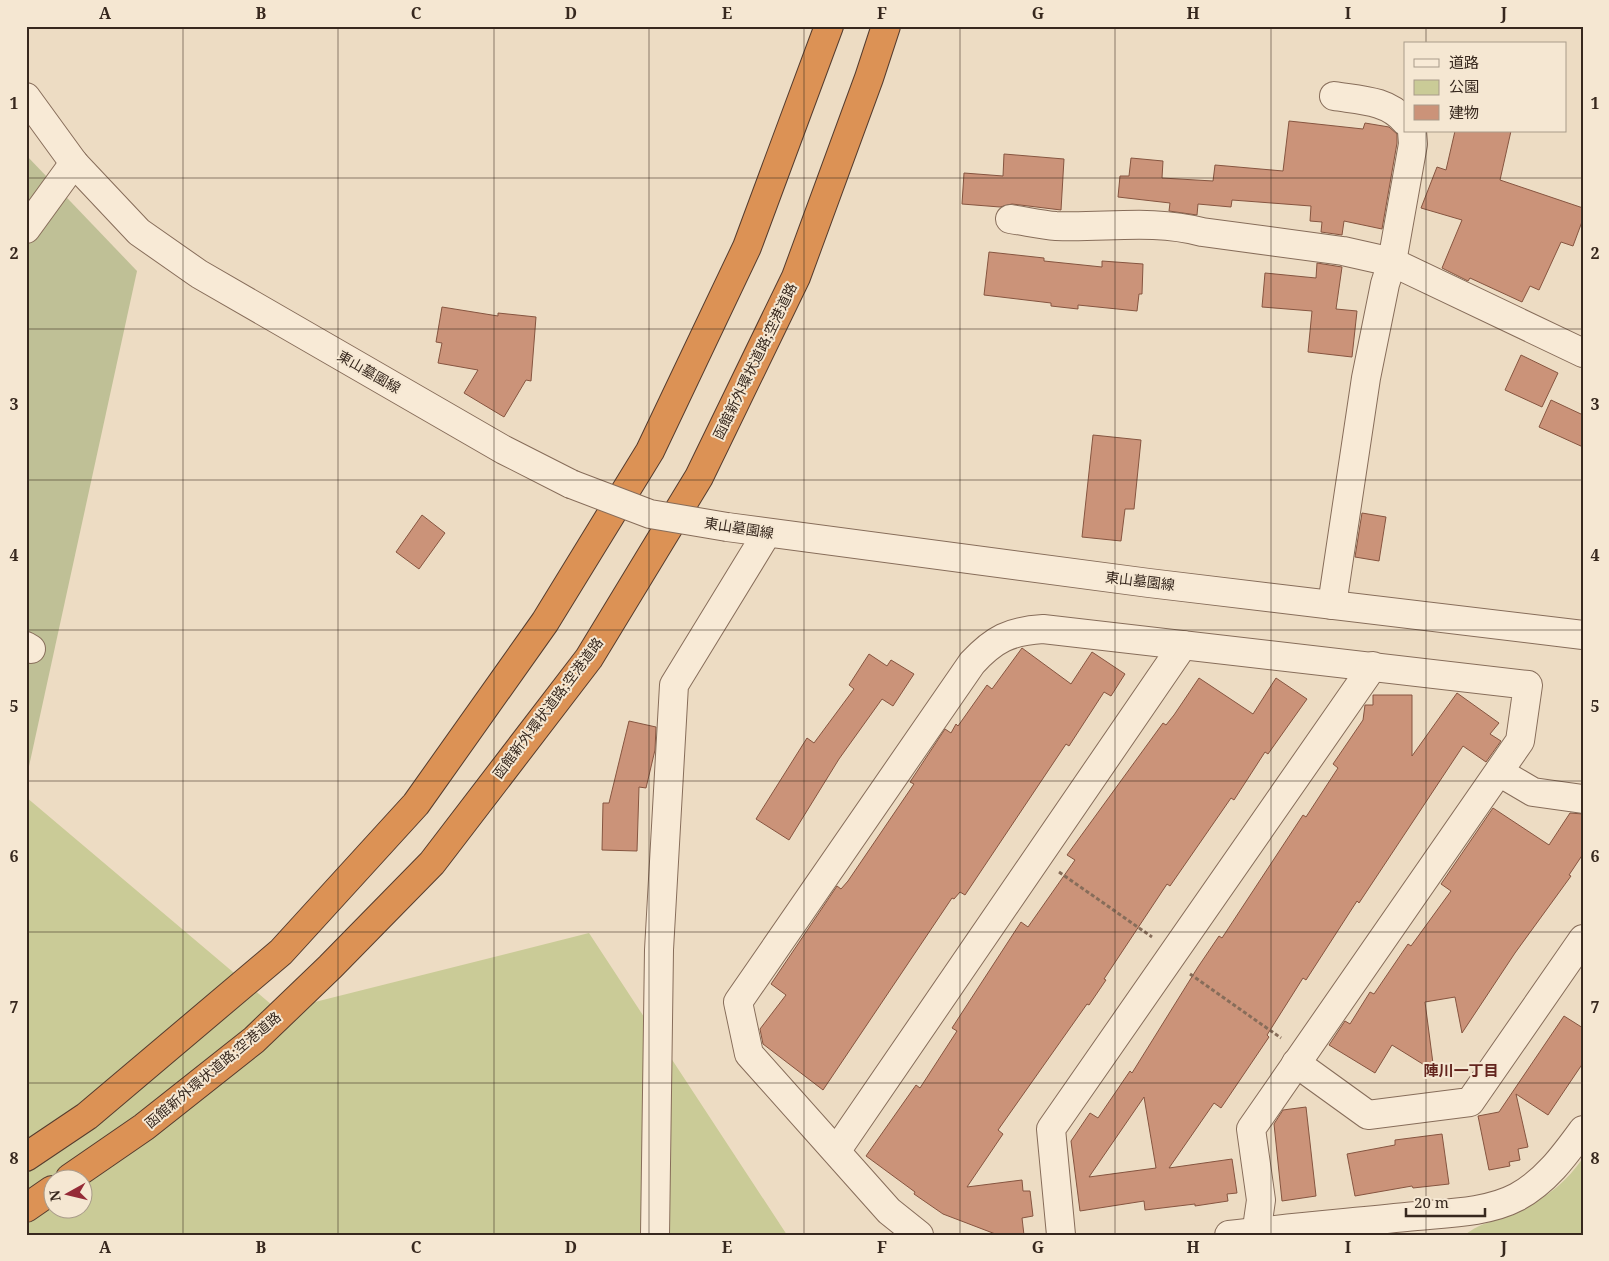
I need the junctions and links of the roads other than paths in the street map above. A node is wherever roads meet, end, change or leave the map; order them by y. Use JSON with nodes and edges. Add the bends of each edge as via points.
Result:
{"nodes":[{"id":1,"x":829,"y":26,"type":"edge"},
{"id":2,"x":886,"y":26,"type":"edge"},
{"id":3,"x":1334,"y":96,"type":"dead end"},
{"id":4,"x":26,"y":97,"type":"edge"},
{"id":5,"x":1404,"y":120,"type":"edge"},
{"id":6,"x":1412,"y":132,"type":"edge"},
{"id":7,"x":74,"y":163,"type":"junction"},
{"id":8,"x":1010,"y":219,"type":"dead end"},
{"id":9,"x":26,"y":229,"type":"edge"},
{"id":10,"x":1392,"y":262,"type":"junction"},
{"id":11,"x":1583,"y":353,"type":"edge"},
{"id":12,"x":767,"y":533,"type":"junction"},
{"id":13,"x":1332,"y":605,"type":"junction"},
{"id":14,"x":1583,"y":635,"type":"edge"},
{"id":15,"x":1183,"y":645,"type":"junction"},
{"id":16,"x":1373,"y":666,"type":"junction"},
{"id":17,"x":1499,"y":772,"type":"junction"},
{"id":18,"x":1583,"y":799,"type":"edge"},
{"id":19,"x":1583,"y":939,"type":"edge"},
{"id":20,"x":1300,"y":1058,"type":"junction"},
{"id":21,"x":1583,"y":1130,"type":"edge"},
{"id":22,"x":837,"y":1150,"type":"junction"},
{"id":23,"x":26,"y":1157,"type":"edge"},
{"id":24,"x":85,"y":1168,"type":"edge"},
{"id":25,"x":42,"y":1197,"type":"edge"},
{"id":26,"x":26,"y":1208,"type":"edge"},
{"id":27,"x":1450,"y":1223,"type":"edge"},
{"id":28,"x":1256,"y":1233,"type":"edge"},
{"id":29,"x":655,"y":1235,"type":"edge"},
{"id":30,"x":919,"y":1235,"type":"edge"},
{"id":31,"x":1061,"y":1235,"type":"edge"},
{"id":32,"x":1228,"y":1235,"type":"edge"}],
"edges":[{"from":1,"to":23,"type":"highway","via":[[747,247],[650,451],[545,622],[416,804],[281,952],[87,1116]]},
{"from":2,"to":24,"type":"highway","name":"函館新外環状道路;空港道路","via":[[796,277],[699,477],[589,658],[432,863],[330,967],[254,1040],[144,1127]]},
{"from":3,"to":5,"type":"street","via":[[1378,103]]},
{"from":4,"to":7,"type":"street","name":"東山墓園線"},
{"from":6,"to":10,"type":"street","via":[[1413,144]]},
{"from":7,"to":9,"type":"street"},
{"from":7,"to":12,"type":"street","name":"東山墓園線","bridge":true,"via":[[139,232],[199,274],[504,450],[571,484],[650,514]]},
{"from":8,"to":10,"type":"street","via":[[1055,226],[1145,224],[1183,227],[1343,251]]},
{"from":10,"to":11,"type":"street"},
{"from":10,"to":13,"type":"street","via":[[1366,378]]},
{"from":12,"to":13,"type":"street","name":"東山墓園線"},
{"from":12,"to":29,"type":"street","via":[[674,685],[659,950]]},
{"from":13,"to":14,"type":"street","name":"東山墓園線"},
{"from":15,"to":16,"type":"street"},
{"from":15,"to":22,"type":"street"},
{"from":15,"to":22,"type":"street","via":[[1043,629],[1023,630],[988,646],[967,671],[738,1002],[749,1054]]},
{"from":16,"to":17,"type":"street","via":[[1528,685],[1520,741]]},
{"from":16,"to":31,"type":"street","via":[[1051,1129]]},
{"from":17,"to":18,"type":"street","via":[[1533,792]]},
{"from":17,"to":20,"type":"street"},
{"from":19,"to":20,"type":"street","via":[[1470,1102],[1368,1114]]},
{"from":20,"to":28,"type":"street","via":[[1250,1129],[1261,1200]]},
{"from":21,"to":27,"type":"street","via":[[1547,1176],[1518,1196]]},
{"from":22,"to":30,"type":"street","via":[[889,1211]]},
{"from":25,"to":26,"type":"highway"},
{"from":27,"to":28,"type":"street"},
{"from":28,"to":32,"type":"street"}]}
